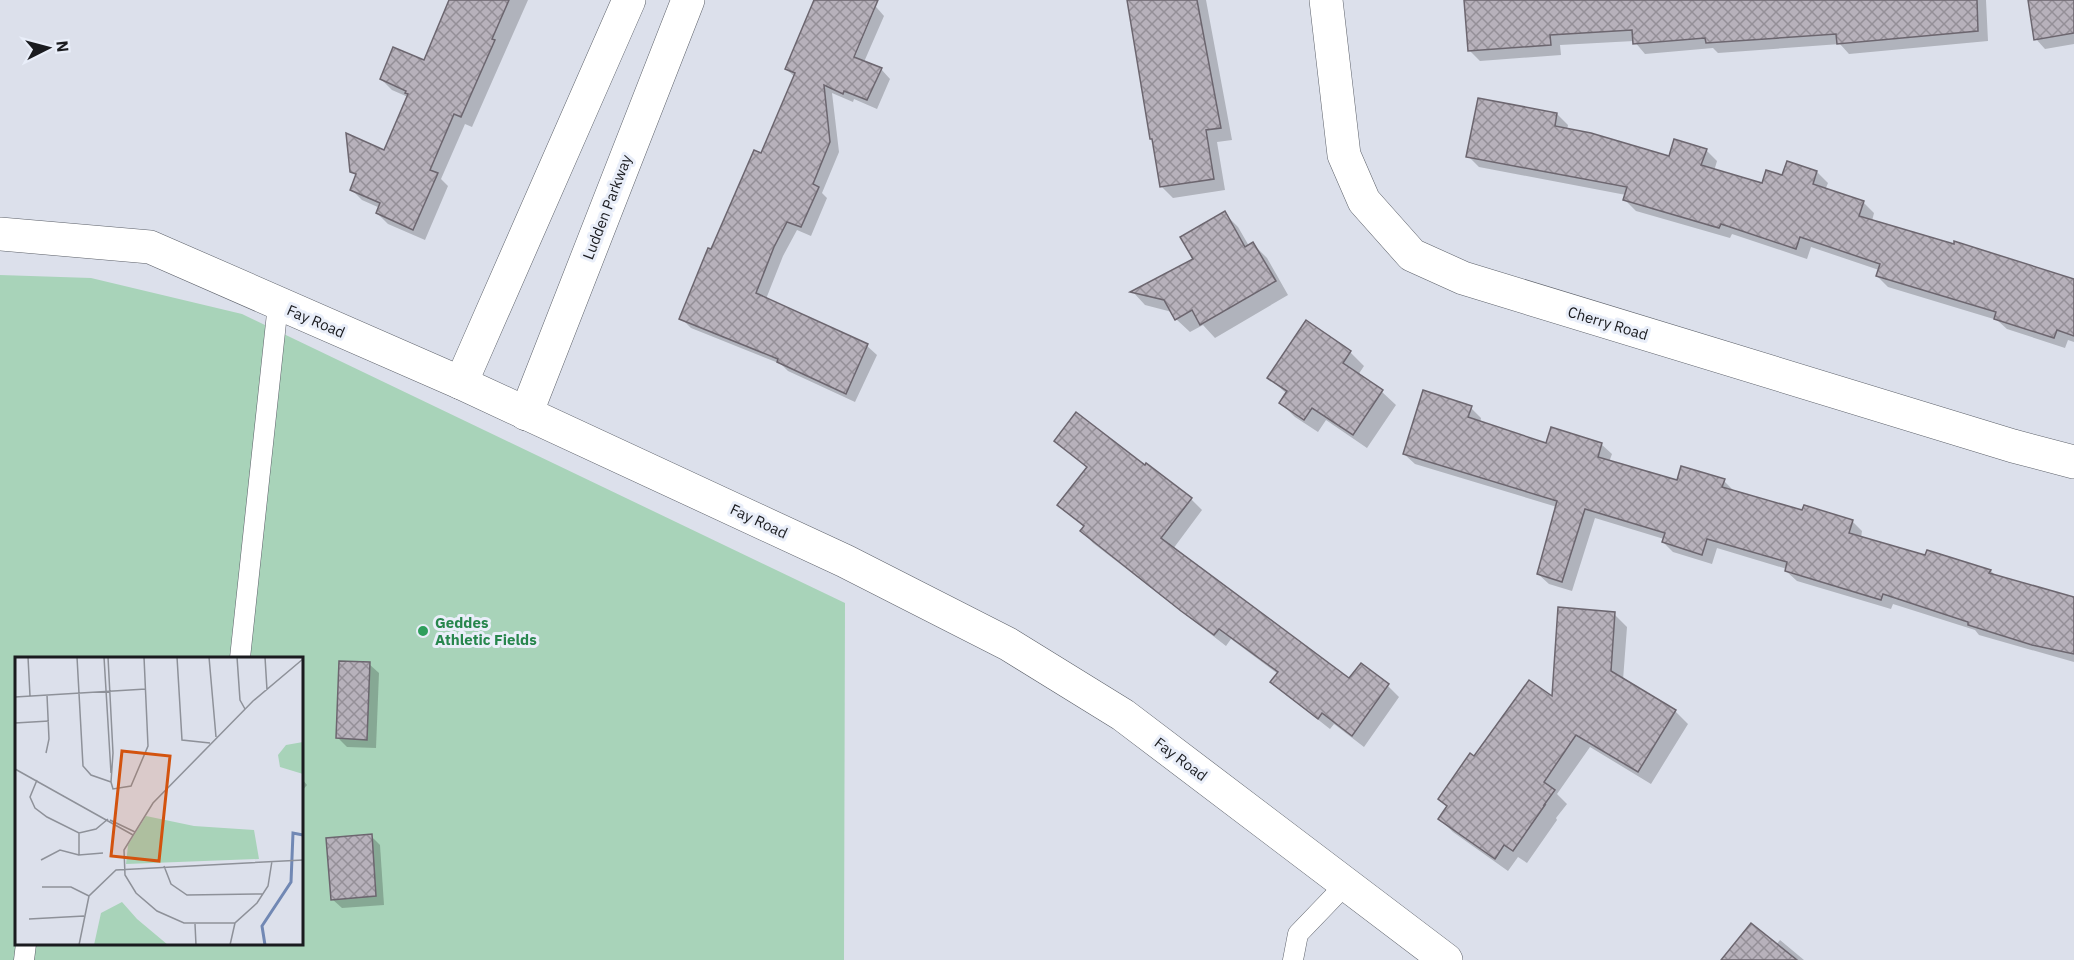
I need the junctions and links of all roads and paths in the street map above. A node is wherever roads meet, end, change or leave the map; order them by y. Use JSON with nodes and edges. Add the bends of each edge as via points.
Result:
{"nodes":[{"id":1,"x":629,"y":0,"type":"edge"},
{"id":2,"x":687,"y":0,"type":"edge"},
{"id":3,"x":1326,"y":0,"type":"edge"},
{"id":4,"x":0,"y":234,"type":"edge"},
{"id":5,"x":278,"y":304,"type":"junction"},
{"id":6,"x":461,"y":383,"type":"junction"},
{"id":7,"x":526,"y":414,"type":"junction"},
{"id":8,"x":2074,"y":462,"type":"edge"},
{"id":9,"x":240,"y":657,"type":"edge"},
{"id":10,"x":1346,"y":884,"type":"junction"},
{"id":11,"x":26,"y":945,"type":"edge"},
{"id":12,"x":24,"y":960,"type":"edge"},
{"id":13,"x":1293,"y":960,"type":"edge"},
{"id":14,"x":1446,"y":960,"type":"edge"}],
"edges":[{"from":1,"to":6,"type":"street"},
{"from":2,"to":7,"type":"street","name":"Ludden Parkway"},
{"from":3,"to":8,"type":"street","name":"Cherry Road","via":[[1344,155],[1364,201],[1412,255],[1474,282]]},
{"from":4,"to":5,"type":"street","name":"Fay Road","via":[[150,247]]},
{"from":5,"to":6,"type":"street","name":"Fay Road"},
{"from":5,"to":9,"type":"lane"},
{"from":6,"to":7,"type":"street","name":"Fay Road"},
{"from":7,"to":10,"type":"street","name":"Fay Road","via":[[845,561],[1008,644],[1123,715]]},
{"from":10,"to":13,"type":"lane","via":[[1298,934]]},
{"from":10,"to":14,"type":"street","name":"Fay Road"},
{"from":11,"to":12,"type":"lane"}]}
